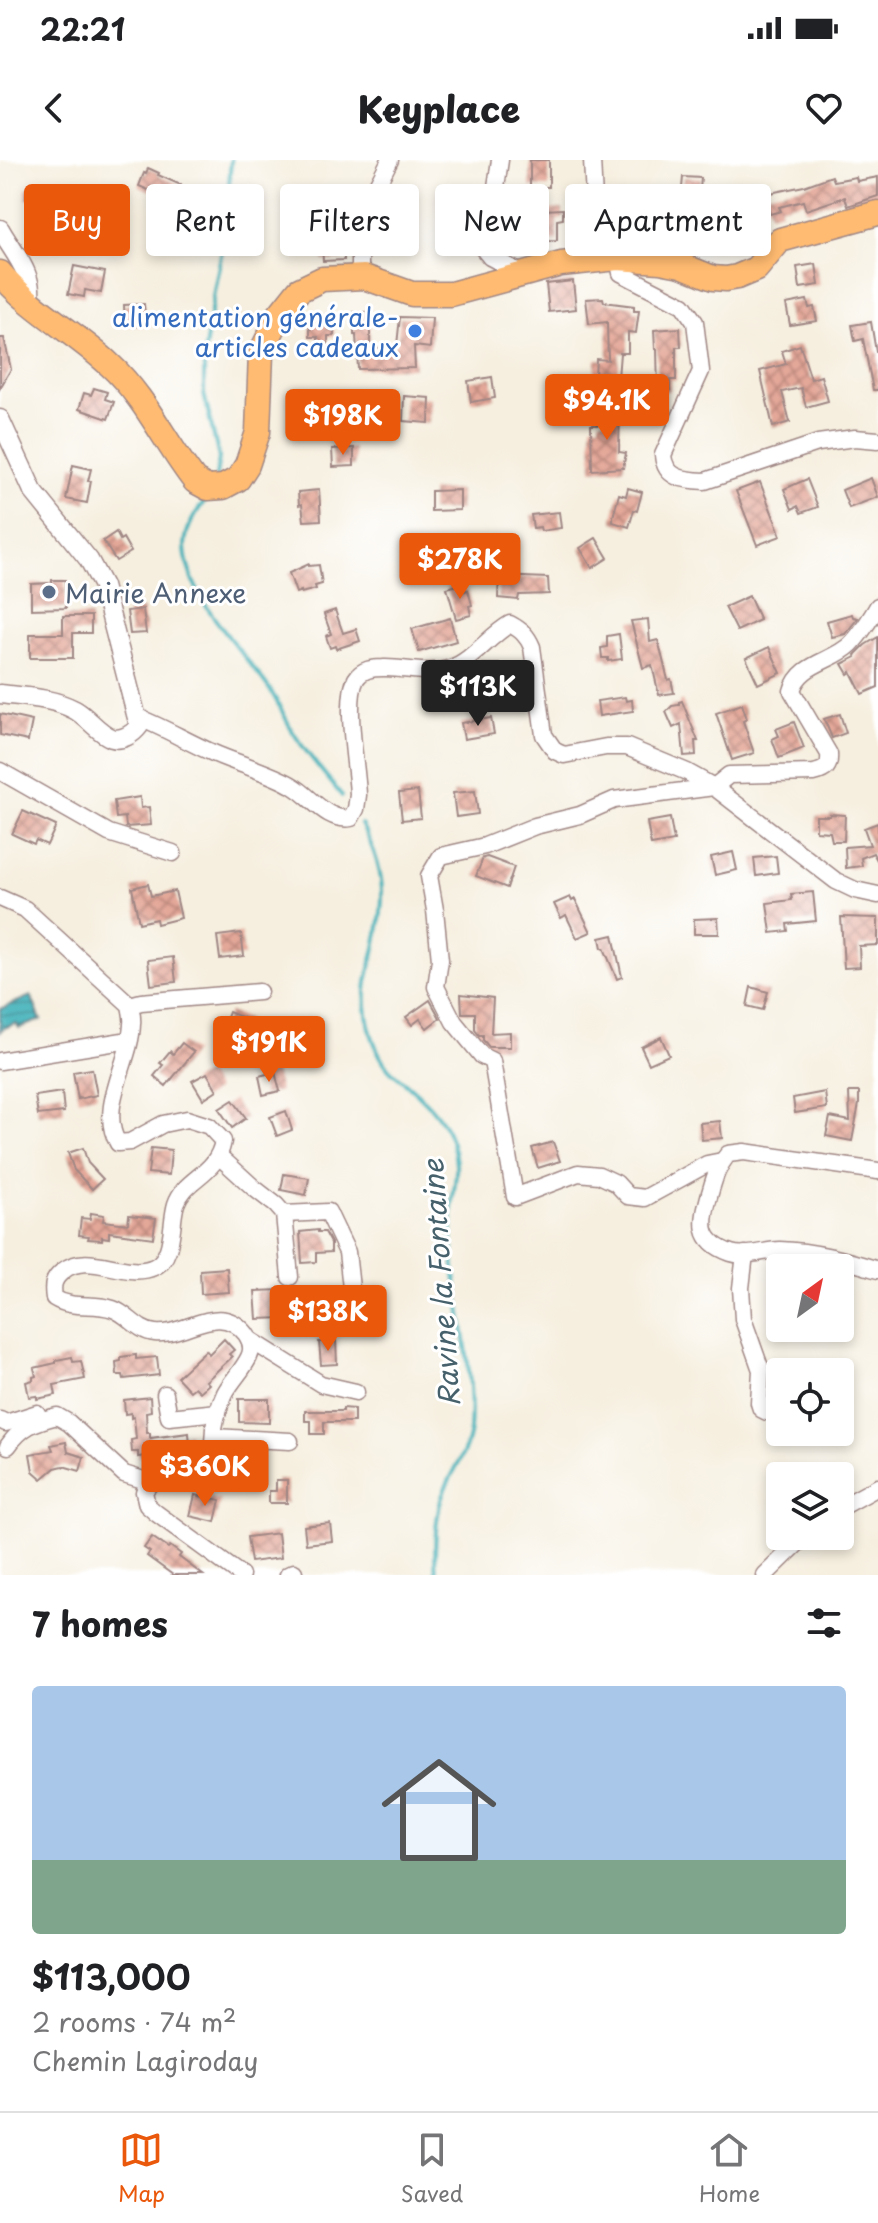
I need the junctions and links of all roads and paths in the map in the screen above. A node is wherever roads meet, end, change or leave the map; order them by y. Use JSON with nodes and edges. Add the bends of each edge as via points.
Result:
{"nodes":[{"id":1,"x":390,"y":160,"type":"edge"},
{"id":2,"x":500,"y":160,"type":"edge"},
{"id":3,"x":592,"y":160,"type":"edge"},
{"id":4,"x":878,"y":213,"type":"edge"},
{"id":5,"x":0,"y":229,"type":"edge"},
{"id":6,"x":607,"y":259,"type":"junction"},
{"id":7,"x":0,"y":273,"type":"edge"},
{"id":8,"x":523,"y":274,"type":"junction"},
{"id":9,"x":360,"y":278,"type":"junction"},
{"id":10,"x":29,"y":302,"type":"junction"},
{"id":11,"x":0,"y":419,"type":"edge"},
{"id":12,"x":878,"y":440,"type":"edge"},
{"id":13,"x":878,"y":606,"type":"edge"},
{"id":14,"x":0,"y":694,"type":"edge"},
{"id":15,"x":137,"y":717,"type":"junction"},
{"id":16,"x":0,"y":771,"type":"edge"},
{"id":17,"x":714,"y":787,"type":"junction"},
{"id":18,"x":173,"y":853,"type":"dead end"},
{"id":19,"x":878,"y":895,"type":"edge"},
{"id":20,"x":0,"y":898,"type":"edge"},
{"id":21,"x":259,"y":992,"type":"dead end"},
{"id":22,"x":130,"y":1005,"type":"junction"},
{"id":23,"x":129,"y":1040,"type":"junction"},
{"id":24,"x":0,"y":1061,"type":"edge"},
{"id":25,"x":220,"y":1157,"type":"junction"},
{"id":26,"x":722,"y":1161,"type":"junction"},
{"id":27,"x":878,"y":1171,"type":"edge"},
{"id":28,"x":284,"y":1214,"type":"junction"},
{"id":29,"x":745,"y":1254,"type":"junction"},
{"id":30,"x":878,"y":1270,"type":"edge"},
{"id":31,"x":290,"y":1277,"type":"dead end"},
{"id":32,"x":353,"y":1306,"type":"dead end"},
{"id":33,"x":249,"y":1339,"type":"junction"},
{"id":34,"x":356,"y":1392,"type":"dead end"},
{"id":35,"x":165,"y":1394,"type":"dead end"},
{"id":36,"x":218,"y":1412,"type":"junction"},
{"id":37,"x":766,"y":1412,"type":"edge"},
{"id":38,"x":45,"y":1419,"type":"junction"},
{"id":39,"x":0,"y":1420,"type":"edge"},
{"id":40,"x":214,"y":1437,"type":"junction"},
{"id":41,"x":290,"y":1441,"type":"dead end"},
{"id":42,"x":8,"y":1446,"type":"dead end"},
{"id":43,"x":150,"y":1482,"type":"junction"},
{"id":44,"x":878,"y":1487,"type":"edge"},
{"id":45,"x":854,"y":1498,"type":"edge"},
{"id":46,"x":791,"y":1550,"type":"edge"},
{"id":47,"x":241,"y":1575,"type":"edge"},
{"id":48,"x":765,"y":1575,"type":"edge"}],
"edges":[{"from":1,"to":9,"type":"street","via":[[360,218]]},
{"from":2,"to":8,"type":"street","via":[[481,246],[490,257]]},
{"from":3,"to":6,"type":"street"},
{"from":4,"to":6,"type":"main road","via":[[780,240],[756,269],[726,279],[652,260]]},
{"from":5,"to":10,"type":"street","via":[[28,276]]},
{"from":6,"to":8,"type":"main road"},
{"from":6,"to":12,"type":"street","via":[[621,273],[683,305],[695,322],[701,371],[663,455],[671,476],[705,481],[834,439]]},
{"from":7,"to":10,"type":"main road"},
{"from":8,"to":9,"type":"main road","via":[[451,294],[412,294]]},
{"from":9,"to":10,"type":"main road","via":[[322,279],[299,290],[280,314],[261,353],[258,432],[247,465],[238,479],[223,487],[208,488],[195,481],[140,398],[111,365]]},
{"from":11,"to":15,"type":"street","via":[[33,491],[89,560],[103,586]]},
{"from":13,"to":17,"type":"street","via":[[853,642],[799,674],[794,683],[792,691],[829,754],[825,770],[729,775]]},
{"from":14,"to":15,"type":"street","via":[[53,701],[77,711],[111,737],[134,734]]},
{"from":15,"to":17,"type":"street","via":[[291,785],[326,813],[351,818],[358,795],[351,711],[357,676],[368,669],[448,669],[510,624],[528,637],[532,647],[544,735],[555,751],[564,755],[627,747]]},
{"from":16,"to":18,"type":"street","via":[[109,833]]},
{"from":17,"to":19,"type":"street","via":[[836,881]]},
{"from":17,"to":26,"type":"street","via":[[614,800],[485,846],[441,856],[429,876],[440,960],[436,987],[454,1022],[492,1061],[515,1197],[578,1173],[599,1175],[628,1196],[645,1198]]},
{"from":20,"to":22,"type":"street","via":[[25,909]]},
{"from":21,"to":22,"type":"street"},
{"from":22,"to":23,"type":"street"},
{"from":23,"to":24,"type":"street"},
{"from":23,"to":25,"type":"street","via":[[110,1117],[118,1143],[187,1119],[209,1126],[223,1141]]},
{"from":25,"to":28,"type":"street"},
{"from":25,"to":33,"type":"street","via":[[182,1193],[161,1262],[141,1270],[69,1266],[52,1286],[54,1298],[63,1303],[117,1310],[154,1333],[210,1319],[228,1320]]},
{"from":26,"to":27,"type":"street","via":[[728,1154],[744,1152]]},
{"from":26,"to":29,"type":"street","via":[[703,1222],[718,1248]]},
{"from":28,"to":31,"type":"street"},
{"from":28,"to":32,"type":"street","via":[[328,1212],[347,1252]]},
{"from":29,"to":30,"type":"street","via":[[779,1250],[830,1256]]},
{"from":29,"to":37,"type":"street","via":[[743,1319],[758,1357],[759,1403]]},
{"from":33,"to":34,"type":"street","via":[[321,1384]]},
{"from":33,"to":36,"type":"street","via":[[250,1356]]},
{"from":35,"to":36,"type":"street","via":[[169,1417]]},
{"from":36,"to":40,"type":"street"},
{"from":38,"to":39,"type":"street","via":[[42,1412],[6,1423]]},
{"from":38,"to":42,"type":"street","via":[[17,1433]]},
{"from":38,"to":43,"type":"street","via":[[57,1416],[69,1423],[124,1474]]},
{"from":40,"to":41,"type":"street"},
{"from":40,"to":43,"type":"street","via":[[206,1466],[159,1475]]},
{"from":43,"to":47,"type":"street","via":[[144,1492],[147,1505]]},
{"from":44,"to":45,"type":"street"},
{"from":46,"to":48,"type":"street"}]}
